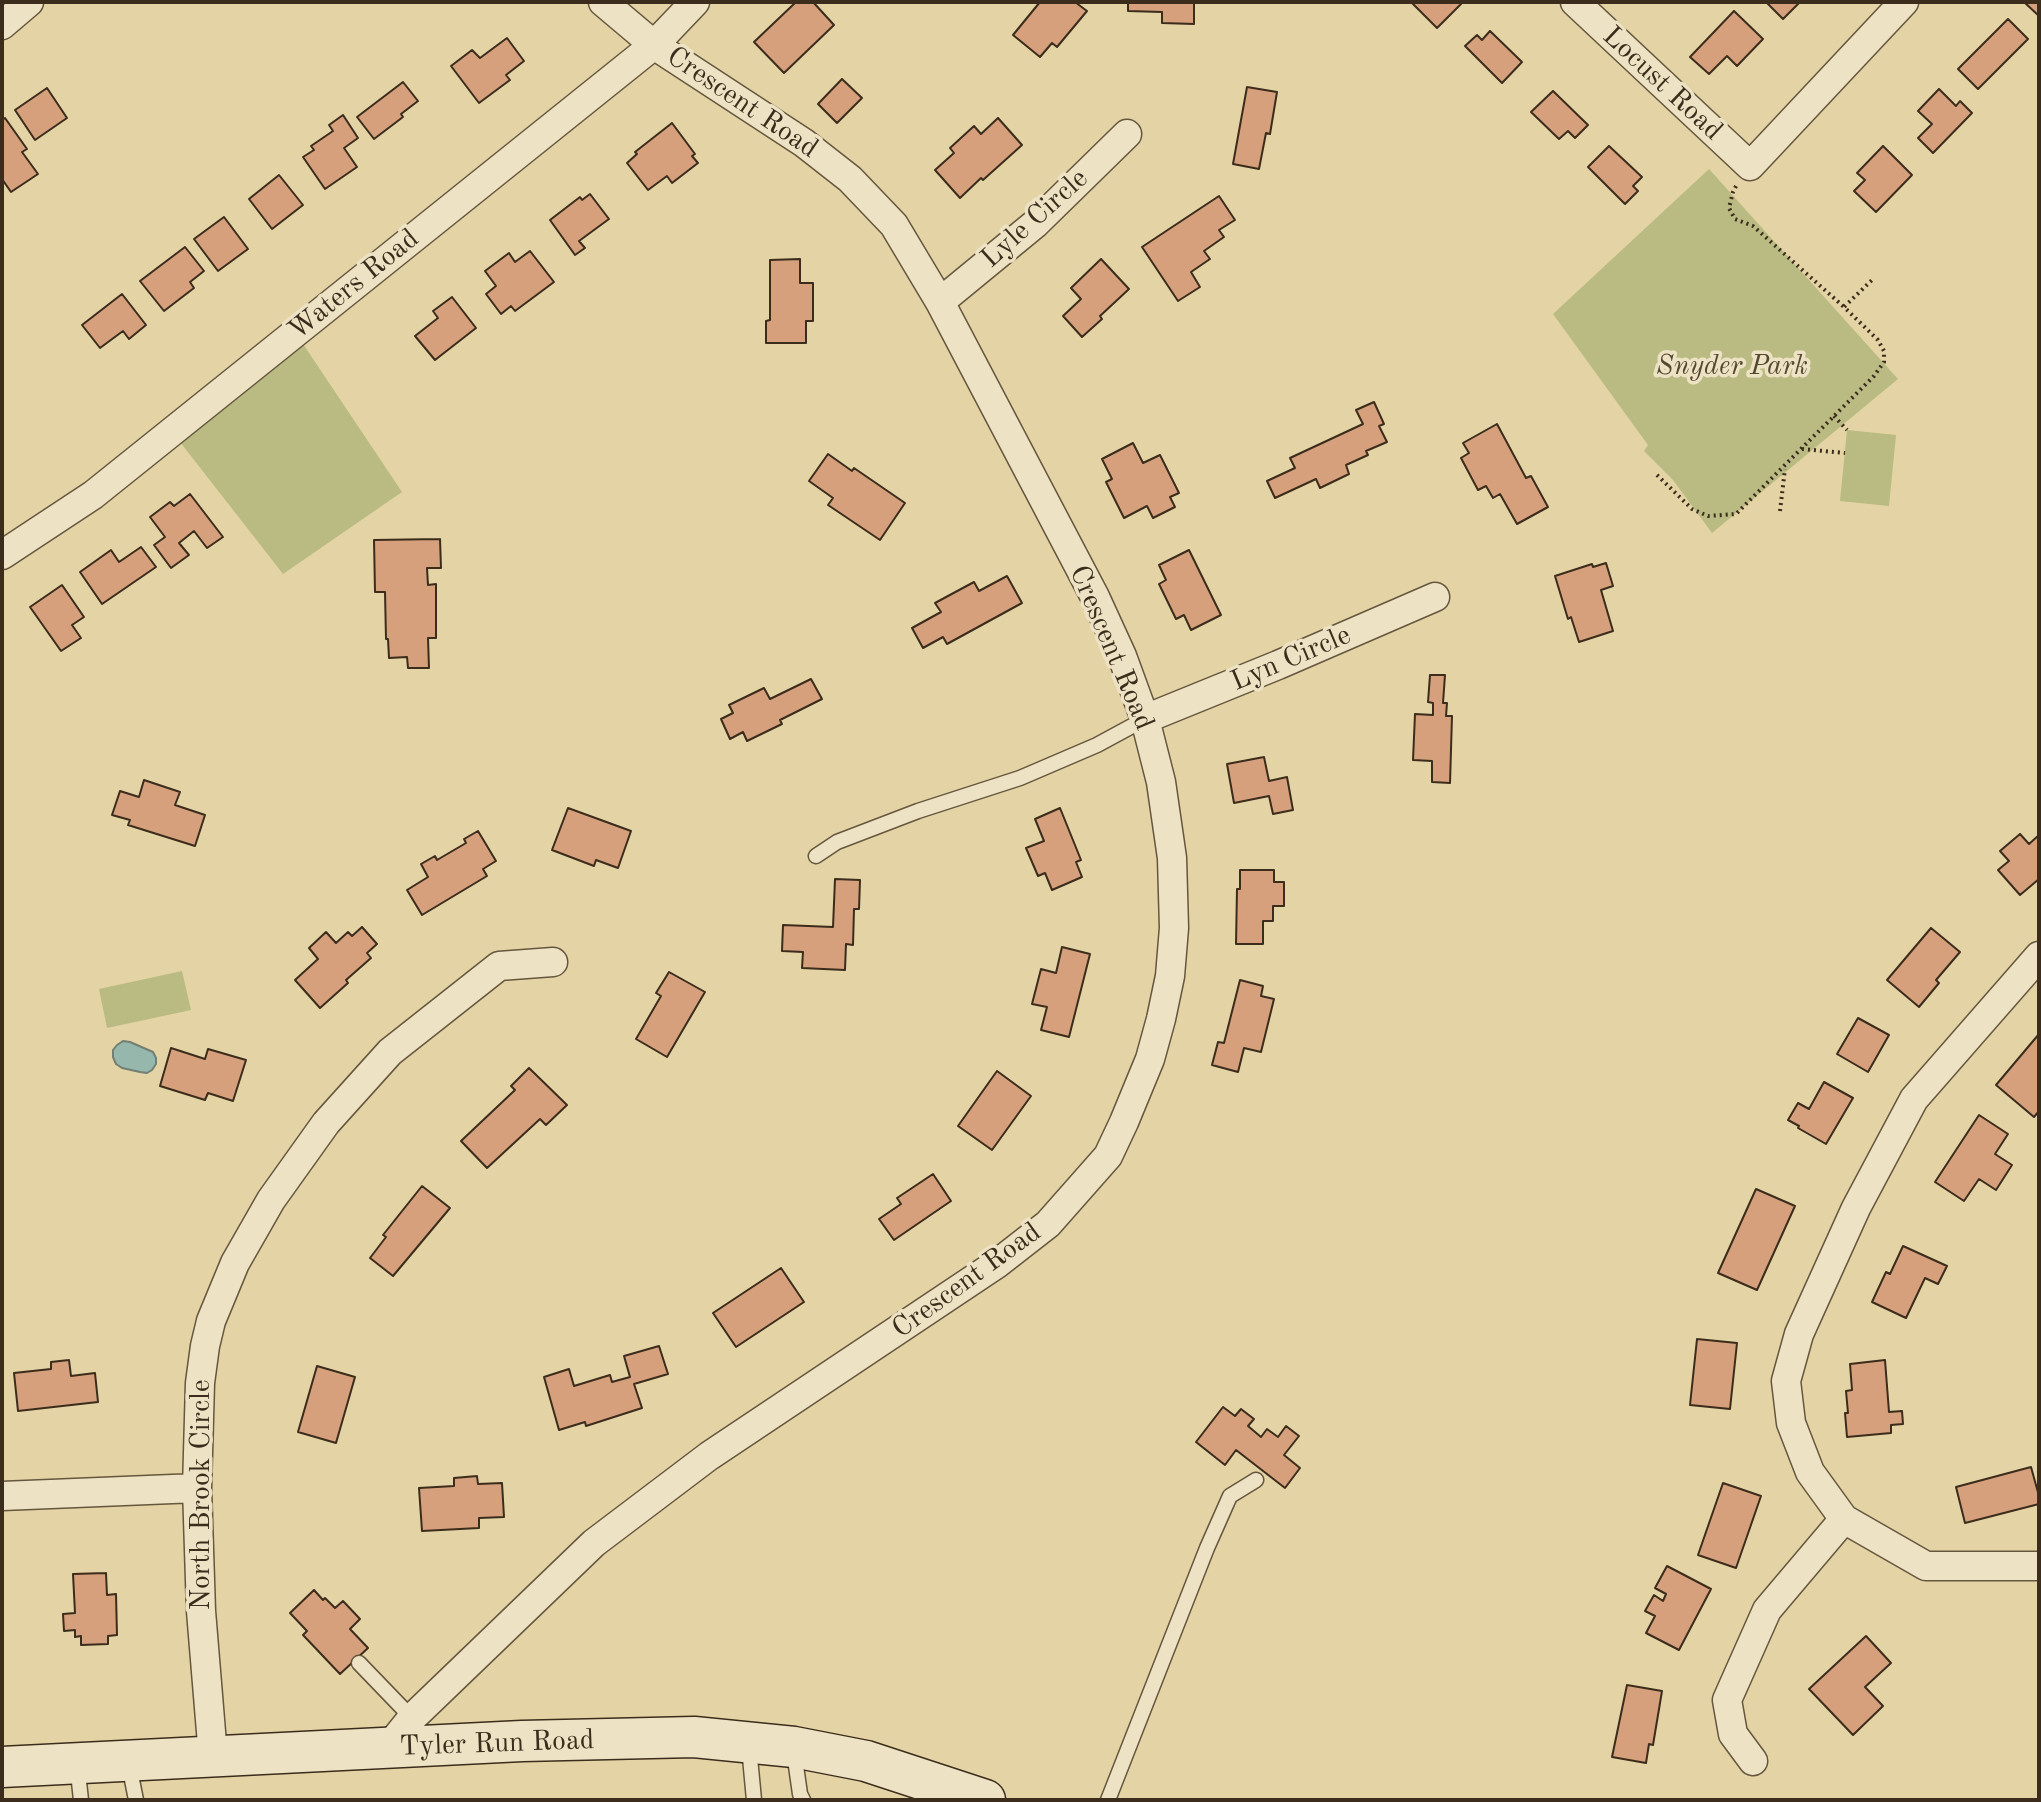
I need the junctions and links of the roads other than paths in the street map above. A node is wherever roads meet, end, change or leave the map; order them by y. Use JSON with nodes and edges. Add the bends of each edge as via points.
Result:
{"nodes":[{"id":1,"x":29,"y":2,"type":"edge"},
{"id":2,"x":603,"y":2,"type":"edge"},
{"id":3,"x":695,"y":2,"type":"edge"},
{"id":4,"x":1575,"y":2,"type":"edge"},
{"id":5,"x":1904,"y":2,"type":"edge"},
{"id":6,"x":2,"y":25,"type":"edge"},
{"id":7,"x":654,"y":45,"type":"junction"},
{"id":8,"x":1127,"y":134,"type":"dead end"},
{"id":9,"x":940,"y":302,"type":"junction"},
{"id":10,"x":2,"y":555,"type":"edge"},
{"id":11,"x":1435,"y":597,"type":"dead end"},
{"id":12,"x":1145,"y":719,"type":"junction"},
{"id":13,"x":816,"y":856,"type":"dead end"},
{"id":14,"x":2039,"y":956,"type":"edge"},
{"id":15,"x":553,"y":962,"type":"dead end"},
{"id":16,"x":1256,"y":1480,"type":"dead end"},
{"id":17,"x":197,"y":1488,"type":"junction"},
{"id":18,"x":2,"y":1496,"type":"edge"},
{"id":19,"x":1844,"y":1519,"type":"junction"},
{"id":20,"x":2039,"y":1566,"type":"edge"},
{"id":21,"x":359,"y":1663,"type":"dead end"},
{"id":22,"x":412,"y":1718,"type":"junction"},
{"id":23,"x":748,"y":1743,"type":"junction"},
{"id":24,"x":794,"y":1747,"type":"junction"},
{"id":25,"x":387,"y":1749,"type":"junction"},
{"id":26,"x":213,"y":1756,"type":"junction"},
{"id":27,"x":128,"y":1761,"type":"junction"},
{"id":28,"x":1753,"y":1761,"type":"dead end"},
{"id":29,"x":2,"y":1767,"type":"edge"},
{"id":30,"x":79,"y":1782,"type":"edge"},
{"id":31,"x":136,"y":1800,"type":"edge"},
{"id":32,"x":754,"y":1800,"type":"edge"},
{"id":33,"x":803,"y":1800,"type":"edge"},
{"id":34,"x":985,"y":1800,"type":"edge"},
{"id":35,"x":1108,"y":1800,"type":"edge"}],
"edges":[{"from":1,"to":6,"type":"street"},
{"from":2,"to":7,"type":"street","name":"Crescent Road"},
{"from":3,"to":7,"type":"street","name":"Waters Road"},
{"from":4,"to":5,"type":"street","name":"Locust Road","via":[[1750,166]]},
{"from":7,"to":9,"type":"street","name":"Crescent Road","via":[[850,179],[894,225]]},
{"from":7,"to":10,"type":"street","name":"Waters Road","via":[[93,495]]},
{"from":8,"to":9,"type":"street","name":"Lyle Circle","via":[[1035,224]]},
{"from":9,"to":12,"type":"street","name":"Crescent Road","via":[[1095,597]]},
{"from":11,"to":12,"type":"street","name":"Lyn Circle"},
{"from":12,"to":13,"type":"lane","via":[[1020,778],[918,811],[837,842]]},
{"from":12,"to":22,"type":"street","name":"Crescent Road","via":[[1172,858],[1170,976],[1150,1059],[1108,1156],[1048,1224],[998,1263],[709,1456],[594,1543]]},
{"from":14,"to":19,"type":"street","via":[[1914,1099],[1856,1208],[1799,1334],[1786,1381],[1791,1423],[1810,1472]]},
{"from":15,"to":17,"type":"street","name":"North Brook Circle","via":[[499,966],[390,1052],[326,1123],[271,1200],[235,1263],[211,1321],[200,1383]]},
{"from":16,"to":35,"type":"lane","via":[[1230,1496]]},
{"from":17,"to":18,"type":"street"},
{"from":17,"to":26,"type":"street","name":"North Brook Circle"},
{"from":19,"to":20,"type":"street","via":[[1926,1566]]},
{"from":19,"to":28,"type":"street","via":[[1767,1610],[1727,1700],[1733,1734]]},
{"from":21,"to":22,"type":"lane"},
{"from":22,"to":25,"type":"street","name":"Crescent Road"},
{"from":23,"to":24,"type":"street","name":"Tyler Run Road"},
{"from":23,"to":25,"type":"street","name":"Tyler Run Road","via":[[694,1737]]},
{"from":23,"to":32,"type":"lane"},
{"from":24,"to":33,"type":"lane"},
{"from":24,"to":34,"type":"street","name":"Tyler Run Road","via":[[866,1761]]},
{"from":25,"to":26,"type":"street","name":"Tyler Run Road"},
{"from":26,"to":27,"type":"street","name":"Tyler Run Road"},
{"from":27,"to":30,"type":"street","name":"Tyler Run Road"},
{"from":27,"to":31,"type":"lane"},
{"from":29,"to":30,"type":"street","name":"Tyler Run Road"}]}
